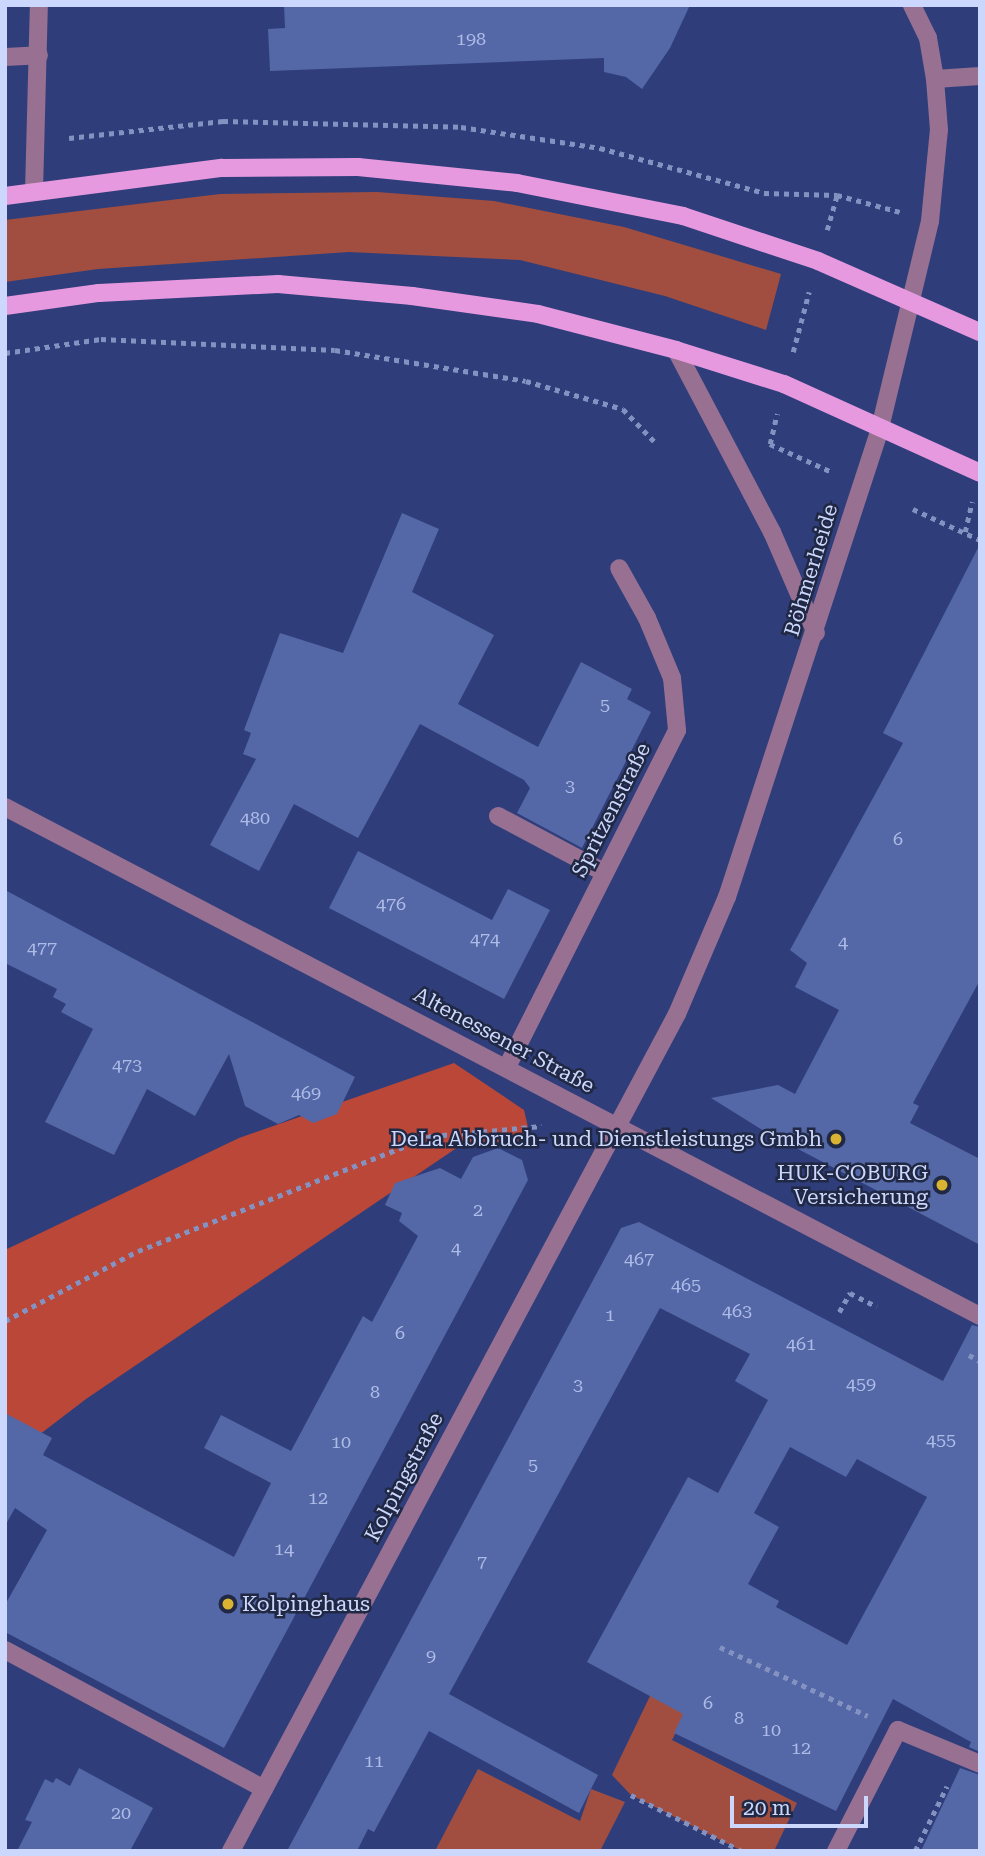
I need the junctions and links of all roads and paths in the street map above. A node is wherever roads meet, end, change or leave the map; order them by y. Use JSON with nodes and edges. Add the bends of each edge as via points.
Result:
{"nodes":[{"id":1,"x":39,"y":5,"type":"edge"},
{"id":2,"x":912,"y":5,"type":"edge"},
{"id":3,"x":39,"y":55,"type":"junction"},
{"id":4,"x":5,"y":57,"type":"edge"},
{"id":5,"x":980,"y":75,"type":"edge"},
{"id":6,"x":935,"y":79,"type":"junction"},
{"id":7,"x":33,"y":192,"type":"junction"},
{"id":8,"x":837,"y":195,"type":"dead end"},
{"id":9,"x":5,"y":196,"type":"edge"},
{"id":10,"x":930,"y":221,"type":"junction"},
{"id":11,"x":818,"y":261,"type":"junction"},
{"id":12,"x":912,"y":302,"type":"junction"},
{"id":13,"x":5,"y":306,"type":"edge"},
{"id":14,"x":980,"y":331,"type":"edge"},
{"id":15,"x":677,"y":350,"type":"junction"},
{"id":16,"x":5,"y":353,"type":"edge"},
{"id":17,"x":784,"y":384,"type":"junction"},
{"id":18,"x":880,"y":428,"type":"junction"},
{"id":19,"x":655,"y":442,"type":"dead end"},
{"id":20,"x":770,"y":444,"type":"dead end"},
{"id":21,"x":980,"y":473,"type":"edge"},
{"id":22,"x":862,"y":485,"type":"junction"},
{"id":23,"x":913,"y":509,"type":"dead end"},
{"id":24,"x":980,"y":540,"type":"edge"},
{"id":25,"x":619,"y":568,"type":"dead end"},
{"id":26,"x":816,"y":633,"type":"junction"},
{"id":27,"x":5,"y":807,"type":"edge"},
{"id":28,"x":498,"y":816,"type":"dead end"},
{"id":29,"x":605,"y":873,"type":"junction"},
{"id":30,"x":507,"y":1067,"type":"junction"},
{"id":31,"x":617,"y":1125,"type":"junction"},
{"id":32,"x":553,"y":1126,"type":"dead end"},
{"id":33,"x":877,"y":1307,"type":"dead end"},
{"id":34,"x":839,"y":1312,"type":"dead end"},
{"id":35,"x":980,"y":1316,"type":"edge"},
{"id":36,"x":5,"y":1321,"type":"edge"},
{"id":37,"x":969,"y":1355,"type":"dead end"},
{"id":38,"x":980,"y":1361,"type":"edge"},
{"id":39,"x":720,"y":1647,"type":"dead end"},
{"id":40,"x":5,"y":1650,"type":"edge"},
{"id":41,"x":898,"y":1730,"type":"junction"},
{"id":42,"x":961,"y":1756,"type":"junction"},
{"id":43,"x":980,"y":1764,"type":"edge"},
{"id":44,"x":264,"y":1789,"type":"junction"},
{"id":45,"x":631,"y":1795,"type":"dead end"},
{"id":46,"x":231,"y":1851,"type":"edge"},
{"id":47,"x":741,"y":1851,"type":"edge"},
{"id":48,"x":836,"y":1851,"type":"edge"},
{"id":49,"x":915,"y":1851,"type":"edge"}],
"edges":[{"from":1,"to":3,"type":"street"},
{"from":2,"to":6,"type":"street","name":"Böhmerheide","via":[[928,38]]},
{"from":3,"to":4,"type":"street"},
{"from":3,"to":7,"type":"street"},
{"from":5,"to":6,"type":"street"},
{"from":6,"to":10,"type":"street","name":"Böhmerheide","via":[[939,130]]},
{"from":7,"to":9,"type":"main road"},
{"from":7,"to":11,"type":"main road","via":[[222,168],[358,167],[517,183],[683,216]]},
{"from":8,"to":10,"type":"path"},
{"from":10,"to":12,"type":"street","name":"Böhmerheide"},
{"from":11,"to":12,"type":"main road"},
{"from":11,"to":17,"type":"path"},
{"from":12,"to":14,"type":"main road"},
{"from":12,"to":18,"type":"street","name":"Böhmerheide"},
{"from":13,"to":15,"type":"main road","via":[[99,293],[278,284],[538,314]]},
{"from":15,"to":17,"type":"main road"},
{"from":15,"to":26,"type":"street","via":[[772,532]]},
{"from":16,"to":19,"type":"path","via":[[101,339],[335,350],[526,381],[623,409]]},
{"from":17,"to":18,"type":"main road"},
{"from":18,"to":21,"type":"main road"},
{"from":18,"to":22,"type":"street","name":"Böhmerheide"},
{"from":20,"to":22,"type":"path"},
{"from":22,"to":26,"type":"street","name":"Böhmerheide"},
{"from":23,"to":24,"type":"path"},
{"from":25,"to":29,"type":"street","name":"Spritzenstraße","via":[[672,678],[677,730]]},
{"from":26,"to":31,"type":"street","name":"Böhmerheide","via":[[702,962]]},
{"from":27,"to":30,"type":"street","name":"Altenessener Straße"},
{"from":28,"to":29,"type":"street"},
{"from":29,"to":30,"type":"street","name":"Spritzenstraße"},
{"from":30,"to":31,"type":"street","name":"Altenessener Straße"},
{"from":31,"to":35,"type":"street","name":"Altenessener Straße"},
{"from":31,"to":44,"type":"street","name":"Kolpingstraße"},
{"from":32,"to":36,"type":"path","via":[[506,1126],[432,1136],[138,1251]]},
{"from":33,"to":34,"type":"path","via":[[850,1293]]},
{"from":37,"to":38,"type":"path"},
{"from":39,"to":41,"type":"path"},
{"from":40,"to":44,"type":"street"},
{"from":41,"to":42,"type":"street"},
{"from":41,"to":48,"type":"street"},
{"from":42,"to":43,"type":"street"},
{"from":42,"to":49,"type":"path"},
{"from":44,"to":46,"type":"street","name":"Kolpingstraße"},
{"from":45,"to":47,"type":"path"}]}
